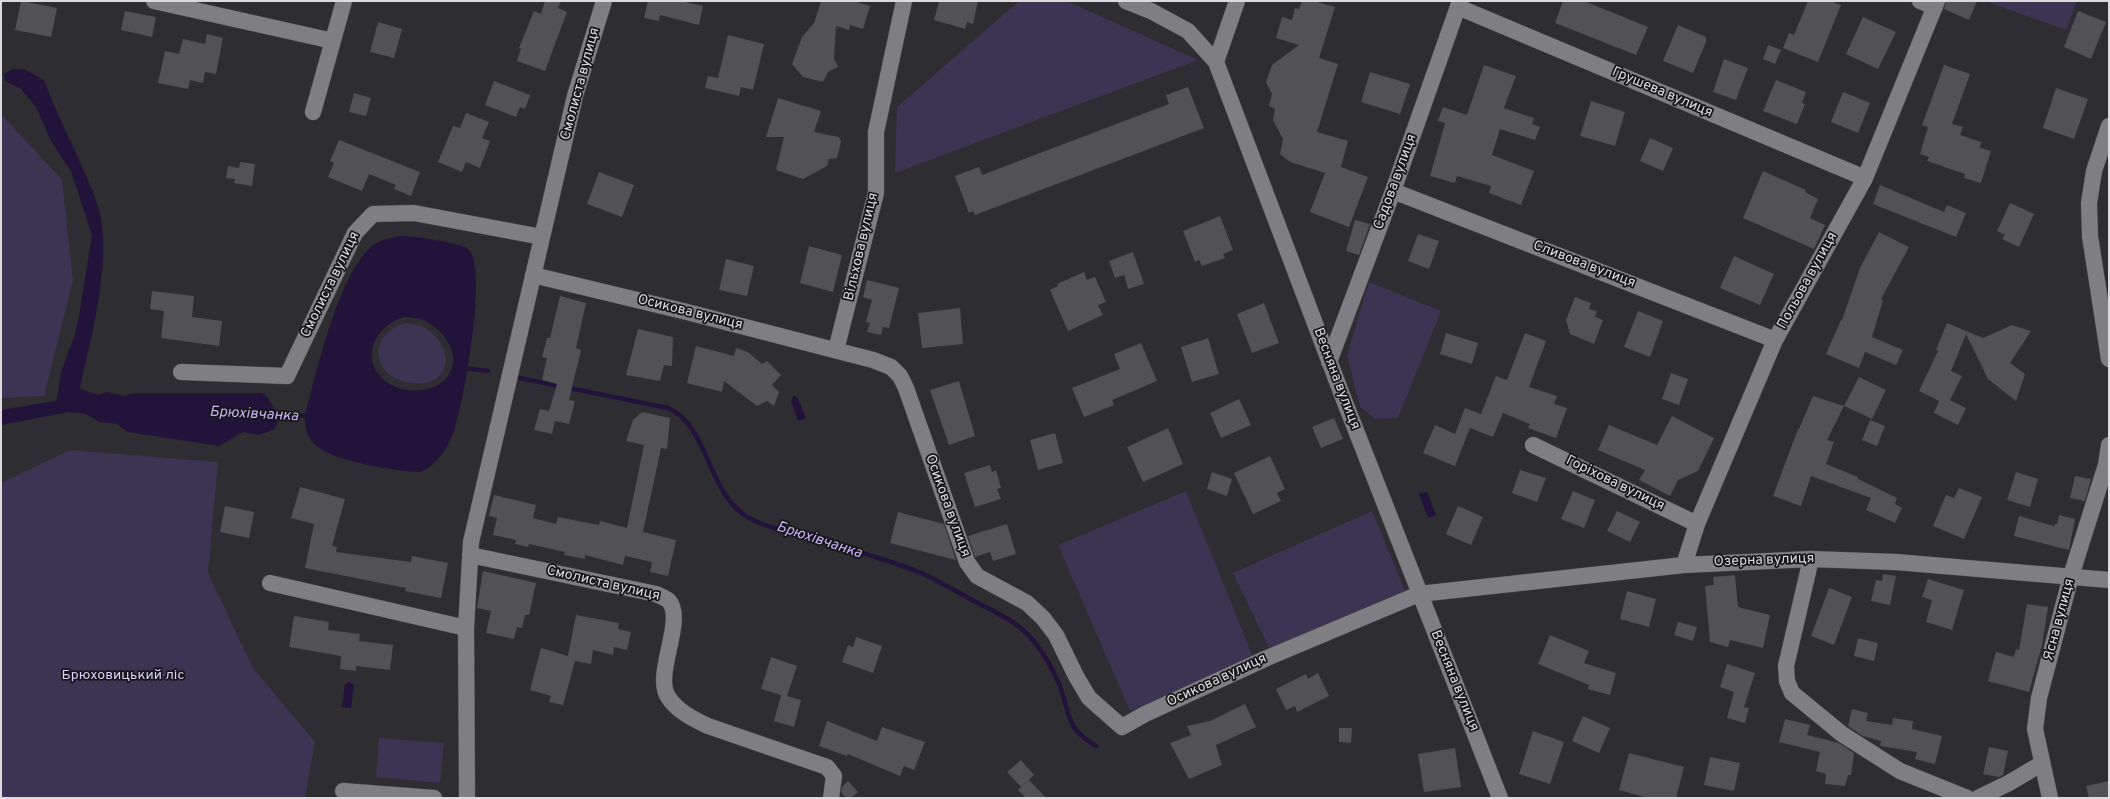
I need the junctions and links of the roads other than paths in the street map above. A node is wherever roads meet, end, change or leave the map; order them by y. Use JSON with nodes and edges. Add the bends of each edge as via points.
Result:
{"nodes":[{"id":1,"x":154,"y":1,"type":"edge"},
{"id":2,"x":344,"y":1,"type":"edge"},
{"id":3,"x":604,"y":1,"type":"edge"},
{"id":4,"x":904,"y":1,"type":"edge"},
{"id":5,"x":1126,"y":1,"type":"edge"},
{"id":6,"x":1237,"y":1,"type":"edge"},
{"id":7,"x":1920,"y":1,"type":"edge"},
{"id":8,"x":1459,"y":4,"type":"edge"},
{"id":9,"x":1936,"y":4,"type":"edge"},
{"id":10,"x":333,"y":41,"type":"junction"},
{"id":11,"x":1216,"y":62,"type":"junction"},
{"id":12,"x":313,"y":112,"type":"dead end"},
{"id":13,"x":2109,"y":126,"type":"edge"},
{"id":14,"x":1865,"y":178,"type":"junction"},
{"id":15,"x":1394,"y":191,"type":"junction"},
{"id":16,"x":542,"y":237,"type":"junction"},
{"id":17,"x":533,"y":275,"type":"junction"},
{"id":18,"x":1775,"y":340,"type":"junction"},
{"id":19,"x":836,"y":350,"type":"junction"},
{"id":20,"x":2109,"y":359,"type":"edge"},
{"id":21,"x":1329,"y":362,"type":"junction"},
{"id":22,"x":181,"y":372,"type":"dead end"},
{"id":23,"x":1533,"y":444,"type":"dead end"},
{"id":24,"x":2109,"y":445,"type":"edge"},
{"id":25,"x":1697,"y":524,"type":"junction"},
{"id":26,"x":470,"y":555,"type":"junction"},
{"id":27,"x":1811,"y":559,"type":"junction"},
{"id":28,"x":1684,"y":564,"type":"junction"},
{"id":29,"x":2071,"y":576,"type":"junction"},
{"id":30,"x":2109,"y":580,"type":"edge"},
{"id":31,"x":270,"y":583,"type":"dead end"},
{"id":32,"x":1419,"y":594,"type":"junction"},
{"id":33,"x":466,"y":628,"type":"junction"},
{"id":34,"x":2041,"y":764,"type":"junction"},
{"id":35,"x":343,"y":791,"type":"dead end"},
{"id":36,"x":434,"y":798,"type":"edge"},
{"id":37,"x":467,"y":798,"type":"edge"},
{"id":38,"x":831,"y":798,"type":"edge"},
{"id":39,"x":1500,"y":798,"type":"edge"},
{"id":40,"x":1967,"y":798,"type":"edge"},
{"id":41,"x":1978,"y":798,"type":"edge"},
{"id":42,"x":2050,"y":798,"type":"edge"}],
"edges":[{"from":1,"to":10,"type":"street"},
{"from":2,"to":10,"type":"street"},
{"from":3,"to":16,"type":"street","name":"Смолиста вулиця","via":[[575,96]]},
{"from":4,"to":19,"type":"street","name":"Вільхова вулиця","via":[[876,132],[876,193]]},
{"from":5,"to":11,"type":"street","name":"Весняна вулиця","via":[[1188,31]]},
{"from":6,"to":11,"type":"street"},
{"from":7,"to":9,"type":"street"},
{"from":8,"to":14,"type":"street","name":"Грушева вулиця"},
{"from":8,"to":15,"type":"street","name":"Садова вулиця"},
{"from":9,"to":14,"type":"street","name":"Польова вулиця"},
{"from":10,"to":12,"type":"street"},
{"from":11,"to":21,"type":"street","name":"Весняна вулиця"},
{"from":13,"to":20,"type":"street","via":[[2094,171],[2089,203],[2090,236]]},
{"from":14,"to":18,"type":"street","name":"Польова вулиця"},
{"from":15,"to":18,"type":"street","name":"Сливова вулиця"},
{"from":15,"to":21,"type":"street","name":"Садова вулиця"},
{"from":16,"to":17,"type":"street","name":"Смолиста вулиця"},
{"from":16,"to":22,"type":"street","name":"Смолиста вулиця","via":[[414,213],[373,214],[355,233],[287,376]]},
{"from":17,"to":19,"type":"street","name":"Осикова вулиця"},
{"from":17,"to":26,"type":"street","name":"Смолиста вулиця"},
{"from":18,"to":25,"type":"street","name":"Польова вулиця"},
{"from":19,"to":32,"type":"street","name":"Осикова вулиця","via":[[891,367],[900,376],[967,562],[977,576],[1027,604],[1043,618],[1056,635],[1089,698],[1122,727],[1267,658]]},
{"from":21,"to":32,"type":"street","name":"Весняна вулиця"},
{"from":23,"to":25,"type":"street","name":"Горіхова вулиця"},
{"from":24,"to":29,"type":"street","name":"Ясна вулиця","via":[[2106,465]]},
{"from":25,"to":28,"type":"street","name":"Польова вулиця"},
{"from":26,"to":33,"type":"street","name":"Смолиста вулиця"},
{"from":26,"to":38,"type":"street","name":"Смолиста вулиця","via":[[656,594],[669,600],[674,612],[664,682],[666,694],[687,715],[702,723],[827,767],[834,776]]},
{"from":27,"to":28,"type":"street","name":"Озерна вулиця"},
{"from":27,"to":29,"type":"street","name":"Озерна вулиця","via":[[1896,562]]},
{"from":27,"to":40,"type":"street","via":[[1786,666],[1787,681],[1792,693],[1842,734],[1900,771]]},
{"from":28,"to":32,"type":"street","name":"Озерна вулиця"},
{"from":29,"to":30,"type":"street","name":"Озерна вулиця"},
{"from":29,"to":34,"type":"street","name":"Ясна вулиця","via":[[2039,698],[2035,729]]},
{"from":31,"to":33,"type":"street"},
{"from":32,"to":39,"type":"street","name":"Весняна вулиця"},
{"from":33,"to":37,"type":"street","name":"Смолиста вулиця"},
{"from":34,"to":41,"type":"street","via":[[2009,784]]},
{"from":34,"to":42,"type":"street","name":"Ясна вулиця"},
{"from":35,"to":36,"type":"street"}]}
